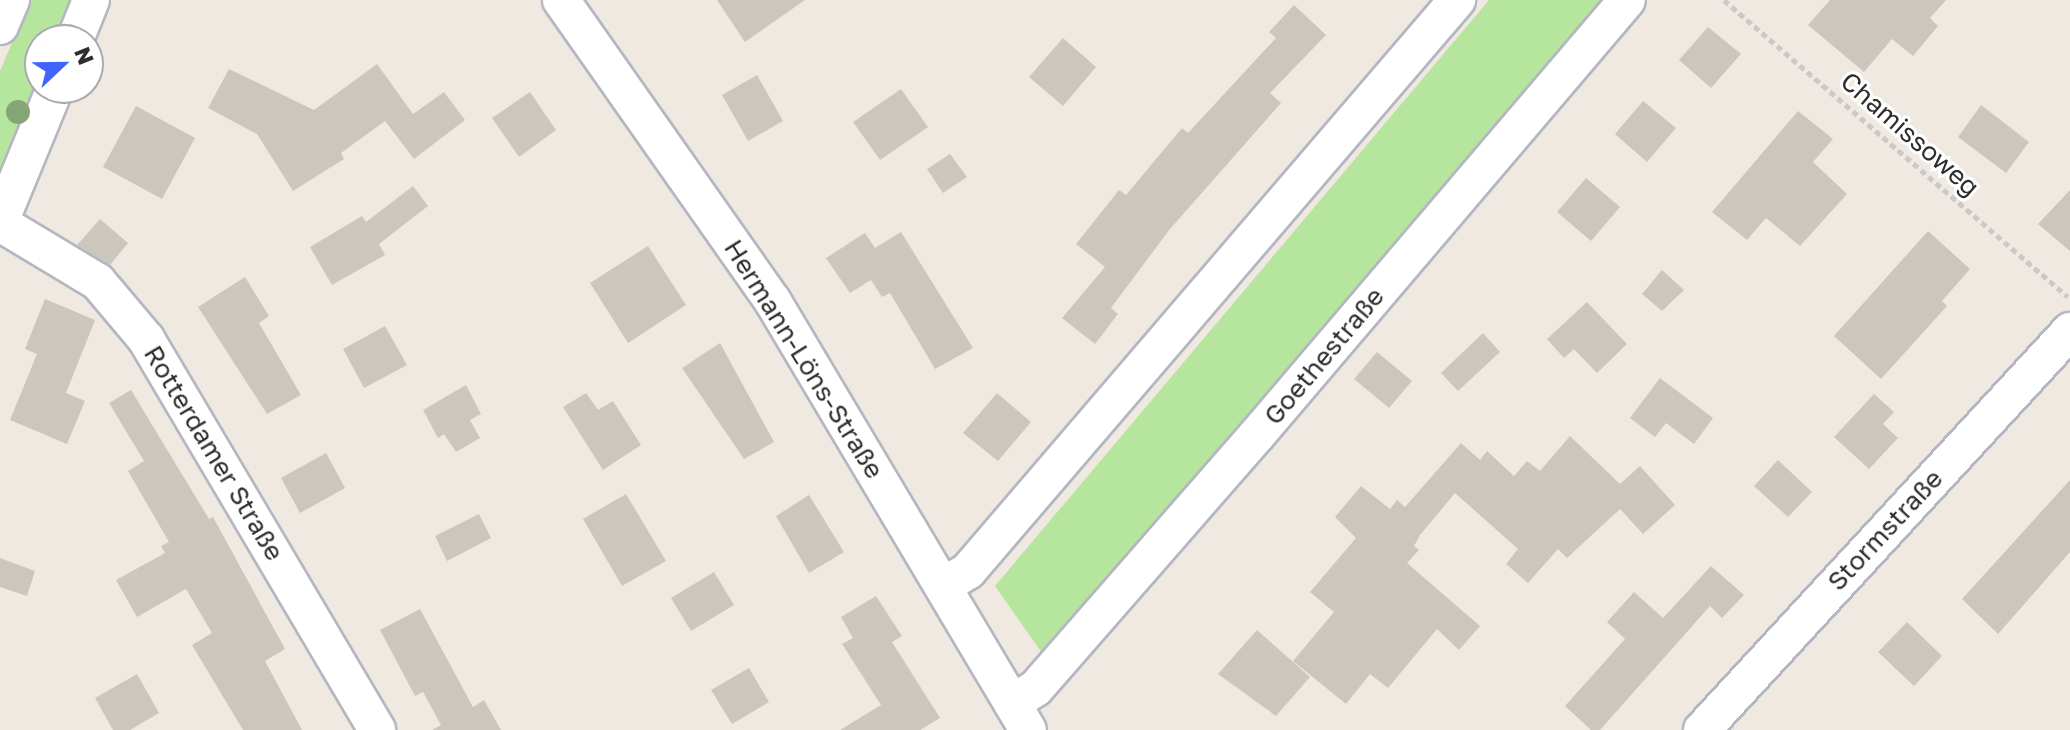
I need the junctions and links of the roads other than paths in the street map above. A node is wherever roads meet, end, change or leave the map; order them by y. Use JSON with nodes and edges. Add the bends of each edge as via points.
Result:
{"nodes":[{"id":1,"x":11,"y":0,"type":"edge"},
{"id":2,"x":91,"y":0,"type":"edge"},
{"id":3,"x":561,"y":0,"type":"edge"},
{"id":4,"x":1457,"y":0,"type":"edge"},
{"id":5,"x":1627,"y":0,"type":"edge"},
{"id":6,"x":81,"y":24,"type":"edge"},
{"id":7,"x":0,"y":26,"type":"edge"},
{"id":8,"x":48,"y":104,"type":"edge"},
{"id":9,"x":0,"y":223,"type":"edge"},
{"id":10,"x":2070,"y":331,"type":"edge"},
{"id":11,"x":943,"y":586,"type":"junction"},
{"id":12,"x":1020,"y":716,"type":"edge"},
{"id":13,"x":377,"y":730,"type":"edge"},
{"id":14,"x":1702,"y":730,"type":"edge"}],
"edges":[{"from":1,"to":7,"type":"street"},
{"from":2,"to":6,"type":"street"},
{"from":3,"to":11,"type":"street","name":"Hermann-Löns-Straße","via":[[772,300]]},
{"from":4,"to":11,"type":"street","via":[[968,571]]},
{"from":5,"to":12,"type":"street","name":"Goethestraße","via":[[1036,688]]},
{"from":8,"to":9,"type":"street"},
{"from":9,"to":13,"type":"street","name":"Rotterdamer Straße","via":[[98,282],[146,339]]},
{"from":10,"to":14,"type":"street","name":"Stormstraße"},
{"from":11,"to":12,"type":"street","name":"Hermann-Löns-Straße"}]}
